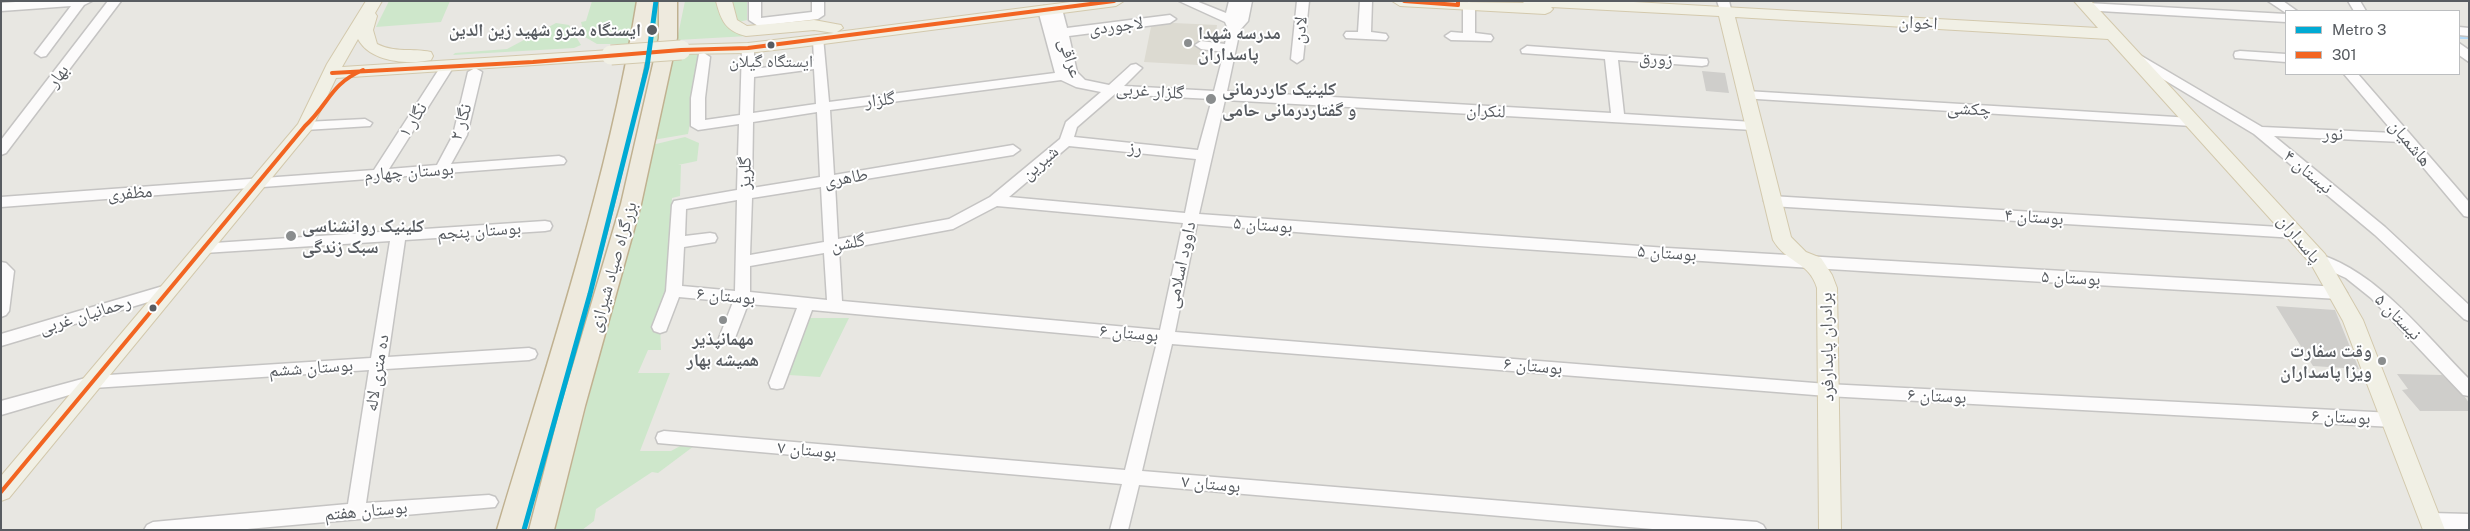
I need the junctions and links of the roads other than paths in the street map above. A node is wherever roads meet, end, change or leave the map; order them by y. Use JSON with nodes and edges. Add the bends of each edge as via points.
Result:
{"nodes":[{"id":1,"x":86,"y":1,"type":"edge"},
{"id":2,"x":115,"y":1,"type":"edge"},
{"id":3,"x":375,"y":1,"type":"edge"},
{"id":4,"x":646,"y":1,"type":"edge"},
{"id":5,"x":668,"y":1,"type":"edge"},
{"id":6,"x":682,"y":1,"type":"edge"},
{"id":7,"x":724,"y":1,"type":"edge"},
{"id":8,"x":755,"y":1,"type":"edge"},
{"id":9,"x":818,"y":1,"type":"edge"},
{"id":10,"x":1116,"y":1,"type":"edge"},
{"id":11,"x":1185,"y":1,"type":"edge"},
{"id":12,"x":1235,"y":1,"type":"edge"},
{"id":13,"x":1246,"y":1,"type":"edge"},
{"id":14,"x":1303,"y":1,"type":"edge"},
{"id":15,"x":1366,"y":1,"type":"edge"},
{"id":16,"x":1400,"y":1,"type":"edge"},
{"id":17,"x":1530,"y":1,"type":"edge"},
{"id":18,"x":2274,"y":1,"type":"edge"},
{"id":19,"x":80,"y":2,"type":"edge"},
{"id":20,"x":1438,"y":3,"type":"edge"},
{"id":21,"x":1462,"y":4,"type":"edge"},
{"id":22,"x":1612,"y":4,"type":"edge"},
{"id":23,"x":2084,"y":4,"type":"edge"},
{"id":24,"x":9,"y":5,"type":"edge"},
{"id":25,"x":1040,"y":5,"type":"edge"},
{"id":26,"x":1674,"y":6,"type":"edge"},
{"id":27,"x":2259,"y":8,"type":"dead end"},
{"id":28,"x":1725,"y":10,"type":"edge"},
{"id":29,"x":2289,"y":10,"type":"edge"},
{"id":30,"x":2211,"y":14,"type":"junction"},
{"id":31,"x":2285,"y":18,"type":"edge"},
{"id":32,"x":1170,"y":19,"type":"dead end"},
{"id":33,"x":926,"y":21,"type":"junction"},
{"id":34,"x":1233,"y":24,"type":"junction"},
{"id":35,"x":2285,"y":25,"type":"edge"},
{"id":36,"x":835,"y":28,"type":"junction"},
{"id":37,"x":1062,"y":33,"type":"junction"},
{"id":38,"x":2111,"y":34,"type":"junction"},
{"id":39,"x":1350,"y":36,"type":"dead end"},
{"id":40,"x":1364,"y":36,"type":"junction"},
{"id":41,"x":1451,"y":36,"type":"dead end"},
{"id":42,"x":1382,"y":37,"type":"dead end"},
{"id":43,"x":1469,"y":37,"type":"junction"},
{"id":44,"x":1487,"y":38,"type":"dead end"},
{"id":45,"x":819,"y":40,"type":"junction"},
{"id":46,"x":677,"y":43,"type":"junction"},
{"id":47,"x":1201,"y":45,"type":"dead end"},
{"id":48,"x":748,"y":48,"type":"junction"},
{"id":49,"x":2460,"y":48,"type":"edge"},
{"id":50,"x":1231,"y":49,"type":"junction"},
{"id":51,"x":1527,"y":50,"type":"dead end"},
{"id":52,"x":41,"y":53,"type":"dead end"},
{"id":53,"x":2130,"y":54,"type":"junction"},
{"id":54,"x":2240,"y":55,"type":"dead end"},
{"id":55,"x":1611,"y":56,"type":"junction"},
{"id":56,"x":704,"y":57,"type":"dead end"},
{"id":57,"x":2285,"y":58,"type":"edge"},
{"id":58,"x":2469,"y":58,"type":"edge"},
{"id":59,"x":1297,"y":59,"type":"dead end"},
{"id":60,"x":448,"y":62,"type":"junction"},
{"id":61,"x":1702,"y":62,"type":"dead end"},
{"id":62,"x":821,"y":64,"type":"junction"},
{"id":63,"x":1136,"y":68,"type":"dead end"},
{"id":64,"x":333,"y":69,"type":"junction"},
{"id":65,"x":364,"y":70,"type":"junction"},
{"id":66,"x":475,"y":72,"type":"dead end"},
{"id":67,"x":748,"y":74,"type":"junction"},
{"id":68,"x":2352,"y":75,"type":"edge"},
{"id":69,"x":1062,"y":76,"type":"junction"},
{"id":70,"x":1081,"y":84,"type":"junction"},
{"id":71,"x":1110,"y":89,"type":"junction"},
{"id":72,"x":1746,"y":95,"type":"junction"},
{"id":73,"x":1219,"y":96,"type":"junction"},
{"id":74,"x":823,"y":107,"type":"junction"},
{"id":75,"x":1618,"y":118,"type":"junction"},
{"id":76,"x":746,"y":119,"type":"junction"},
{"id":77,"x":2192,"y":122,"type":"junction"},
{"id":78,"x":365,"y":123,"type":"dead end"},
{"id":79,"x":305,"y":126,"type":"junction"},
{"id":80,"x":1753,"y":126,"type":"junction"},
{"id":81,"x":2259,"y":131,"type":"junction"},
{"id":82,"x":2406,"y":138,"type":"junction"},
{"id":83,"x":1066,"y":141,"type":"junction"},
{"id":84,"x":3,"y":145,"type":"edge"},
{"id":85,"x":1013,"y":150,"type":"dead end"},
{"id":86,"x":1204,"y":155,"type":"junction"},
{"id":87,"x":559,"y":161,"type":"dead end"},
{"id":88,"x":441,"y":170,"type":"junction"},
{"id":89,"x":378,"y":174,"type":"junction"},
{"id":90,"x":258,"y":182,"type":"junction"},
{"id":91,"x":828,"y":182,"type":"junction"},
{"id":92,"x":745,"y":194,"type":"junction"},
{"id":93,"x":995,"y":201,"type":"junction"},
{"id":94,"x":1771,"y":201,"type":"junction"},
{"id":95,"x":1,"y":202,"type":"edge"},
{"id":96,"x":2469,"y":212,"type":"edge"},
{"id":97,"x":1190,"y":220,"type":"junction"},
{"id":98,"x":953,"y":224,"type":"joint"},
{"id":99,"x":545,"y":226,"type":"dead end"},
{"id":100,"x":2296,"y":233,"type":"junction"},
{"id":101,"x":398,"y":236,"type":"junction"},
{"id":102,"x":710,"y":238,"type":"dead end"},
{"id":103,"x":676,"y":243,"type":"junction"},
{"id":104,"x":832,"y":246,"type":"junction"},
{"id":105,"x":204,"y":248,"type":"junction"},
{"id":106,"x":2318,"y":259,"type":"junction"},
{"id":107,"x":743,"y":262,"type":"junction"},
{"id":108,"x":1814,"y":263,"type":"junction"},
{"id":109,"x":4,"y":269,"type":"edge"},
{"id":110,"x":170,"y":290,"type":"junction"},
{"id":111,"x":674,"y":291,"type":"junction"},
{"id":112,"x":2339,"y":293,"type":"junction"},
{"id":113,"x":742,"y":298,"type":"junction"},
{"id":114,"x":807,"y":303,"type":"junction"},
{"id":115,"x":835,"y":306,"type":"junction"},
{"id":116,"x":1,"y":311,"type":"edge"},
{"id":117,"x":2469,"y":315,"type":"edge"},
{"id":118,"x":660,"y":327,"type":"dead end"},
{"id":119,"x":1166,"y":337,"type":"junction"},
{"id":120,"x":726,"y":338,"type":"dead end"},
{"id":121,"x":1,"y":340,"type":"edge"},
{"id":122,"x":529,"y":354,"type":"dead end"},
{"id":123,"x":378,"y":364,"type":"junction"},
{"id":124,"x":93,"y":382,"type":"junction"},
{"id":125,"x":777,"y":383,"type":"dead end"},
{"id":126,"x":1827,"y":390,"type":"junction"},
{"id":127,"x":2469,"y":390,"type":"edge"},
{"id":128,"x":1,"y":408,"type":"edge"},
{"id":129,"x":2393,"y":420,"type":"junction"},
{"id":130,"x":664,"y":438,"type":"dead end"},
{"id":131,"x":1131,"y":477,"type":"junction"},
{"id":132,"x":1,"y":492,"type":"edge"},
{"id":133,"x":489,"y":502,"type":"dead end"},
{"id":134,"x":356,"y":511,"type":"junction"},
{"id":135,"x":2469,"y":522,"type":"edge"},
{"id":136,"x":291,"y":523,"type":"edge"},
{"id":137,"x":2432,"y":526,"type":"edge"},
{"id":138,"x":153,"y":530,"type":"edge"},
{"id":139,"x":509,"y":530,"type":"edge"},
{"id":140,"x":541,"y":530,"type":"edge"},
{"id":141,"x":1119,"y":530,"type":"edge"},
{"id":142,"x":1758,"y":530,"type":"edge"},
{"id":143,"x":1830,"y":530,"type":"edge"}],
"edges":[{"from":1,"to":19,"type":"street"},
{"from":2,"to":84,"type":"street","name":"بهار"},
{"from":3,"to":60,"type":"main road","via":[[363,30],[370,46],[385,54]]},
{"from":3,"to":64,"type":"main road"},
{"from":4,"to":139,"type":"highway","name":"بزرگراه صیاد شیرازی","via":[[618,148]]},
{"from":5,"to":46,"type":"highway","name":"بزرگراه صیاد شیرازی"},
{"from":6,"to":46,"type":"highway"},
{"from":7,"to":36,"type":"main road","via":[[729,23],[738,29],[814,25]]},
{"from":8,"to":9,"type":"street","via":[[755,20],[758,22],[818,16]]},
{"from":10,"to":25,"type":"main road"},
{"from":11,"to":34,"type":"street"},
{"from":12,"to":34,"type":"street","name":"داوود اسلامی"},
{"from":13,"to":34,"type":"street","name":"داوود اسلامی","via":[[1242,21]]},
{"from":14,"to":59,"type":"street","name":"لادن"},
{"from":15,"to":40,"type":"street"},
{"from":16,"to":20,"type":"main road"},
{"from":17,"to":22,"type":"main road"},
{"from":18,"to":29,"type":"street"},
{"from":19,"to":24,"type":"street"},
{"from":19,"to":52,"type":"street"},
{"from":20,"to":21,"type":"main road"},
{"from":21,"to":28,"type":"main road"},
{"from":21,"to":43,"type":"street"},
{"from":22,"to":26,"type":"main road"},
{"from":23,"to":30,"type":"street"},
{"from":23,"to":38,"type":"main road","name":"پاسداران"},
{"from":25,"to":33,"type":"main road"},
{"from":25,"to":37,"type":"street","name":"عراقی"},
{"from":25,"to":69,"type":"street","name":"عراقی"},
{"from":26,"to":28,"type":"main road"},
{"from":27,"to":30,"type":"street","via":[[2214,5]]},
{"from":28,"to":38,"type":"main road","name":"اخوان"},
{"from":28,"to":72,"type":"main road"},
{"from":30,"to":31,"type":"street"},
{"from":30,"to":35,"type":"street","via":[[2226,22]]},
{"from":32,"to":37,"type":"street","name":"لاجوردی"},
{"from":33,"to":36,"type":"main road"},
{"from":33,"to":45,"type":"main road"},
{"from":34,"to":50,"type":"street","name":"داوود اسلامی"},
{"from":36,"to":46,"type":"main road"},
{"from":37,"to":70,"type":"street","name":"عراقی","via":[[1071,73]]},
{"from":38,"to":53,"type":"main road","name":"پاسداران"},
{"from":39,"to":40,"type":"street"},
{"from":40,"to":42,"type":"street"},
{"from":41,"to":43,"type":"street"},
{"from":43,"to":44,"type":"street"},
{"from":45,"to":48,"type":"main road"},
{"from":45,"to":62,"type":"street"},
{"from":46,"to":48,"type":"main road"},
{"from":46,"to":60,"type":"main road","bridge":true,"via":[[612,51]]},
{"from":46,"to":140,"type":"highway","name":"بزرگراه صیاد شیرازی","via":[[573,406]]},
{"from":47,"to":50,"type":"street"},
{"from":48,"to":67,"type":"street","name":"گلریز"},
{"from":49,"to":58,"type":"street"},
{"from":50,"to":73,"type":"street","name":"داوود اسلامی"},
{"from":51,"to":55,"type":"street","name":"زورق"},
{"from":53,"to":77,"type":"main road","name":"پاسداران"},
{"from":53,"to":81,"type":"street","name":"نیستان ۴"},
{"from":54,"to":57,"type":"street"},
{"from":55,"to":61,"type":"street","name":"زورق"},
{"from":55,"to":75,"type":"street","name":"زورق"},
{"from":56,"to":76,"type":"street","name":"گلزار","via":[[698,126]]},
{"from":60,"to":64,"type":"main road"},
{"from":60,"to":65,"type":"main road"},
{"from":60,"to":89,"type":"street","name":"نگار ۱"},
{"from":62,"to":67,"type":"street"},
{"from":62,"to":74,"type":"street"},
{"from":63,"to":71,"type":"street","name":"شیرین"},
{"from":64,"to":65,"type":"main road"},
{"from":64,"to":79,"type":"main road"},
{"from":65,"to":79,"type":"main road","via":[[336,83],[319,114]]},
{"from":66,"to":88,"type":"street","name":"نگار ۲","via":[[460,135]]},
{"from":67,"to":76,"type":"street","name":"گلریز"},
{"from":68,"to":82,"type":"street","name":"هاشمیان"},
{"from":69,"to":70,"type":"street","name":"عراقی"},
{"from":69,"to":74,"type":"street","name":"گلزار"},
{"from":70,"to":71,"type":"street","name":"گلزار غربی"},
{"from":71,"to":73,"type":"street","name":"گلزار غربی"},
{"from":71,"to":83,"type":"street","name":"شیرین","via":[[1071,125]]},
{"from":72,"to":77,"type":"street","name":"چکشی"},
{"from":72,"to":80,"type":"main road"},
{"from":73,"to":75,"type":"street","name":"لنکران"},
{"from":73,"to":86,"type":"street","name":"داوود اسلامی"},
{"from":74,"to":76,"type":"street","name":"گلزار"},
{"from":74,"to":91,"type":"street"},
{"from":75,"to":80,"type":"street","name":"لنکران"},
{"from":76,"to":92,"type":"street","name":"گلریز"},
{"from":77,"to":100,"type":"main road","name":"پاسداران"},
{"from":78,"to":79,"type":"street"},
{"from":79,"to":90,"type":"main road"},
{"from":80,"to":94,"type":"main road"},
{"from":81,"to":82,"type":"street","name":"نور"},
{"from":81,"to":117,"type":"street","name":"نیستان ۴","via":[[2380,231]]},
{"from":82,"to":96,"type":"street","name":"هاشمیان"},
{"from":83,"to":86,"type":"street","name":"رز"},
{"from":83,"to":93,"type":"street","name":"شیرین"},
{"from":85,"to":91,"type":"street","name":"طاهری"},
{"from":86,"to":97,"type":"street","name":"داوود اسلامی"},
{"from":87,"to":88,"type":"street","name":"بوستان چهارم"},
{"from":88,"to":89,"type":"street","name":"بوستان چهارم"},
{"from":89,"to":90,"type":"street","name":"بوستان چهارم"},
{"from":90,"to":95,"type":"street","name":"مظفری"},
{"from":90,"to":105,"type":"main road"},
{"from":91,"to":92,"type":"street","name":"طاهری"},
{"from":91,"to":104,"type":"street"},
{"from":92,"to":103,"type":"street","name":"طاهری","via":[[679,204]]},
{"from":92,"to":107,"type":"street","name":"گلریز"},
{"from":93,"to":97,"type":"street","name":"بوستان ۵"},
{"from":93,"to":98,"type":"street","name":"شیرین"},
{"from":94,"to":100,"type":"street","name":"بوستان ۴"},
{"from":94,"to":108,"type":"main road","via":[[1782,240],[1799,257]]},
{"from":97,"to":108,"type":"street","name":"بوستان ۵"},
{"from":97,"to":119,"type":"street","name":"داوود اسلامی"},
{"from":98,"to":104,"type":"street","name":"گلشن"},
{"from":99,"to":101,"type":"street","name":"بوستان پنجم"},
{"from":100,"to":106,"type":"main road","name":"پاسداران"},
{"from":101,"to":105,"type":"street","name":"بوستان پنجم"},
{"from":101,"to":123,"type":"street","name":"ده متری لاله"},
{"from":102,"to":103,"type":"street"},
{"from":103,"to":111,"type":"street"},
{"from":104,"to":107,"type":"street","name":"گلشن"},
{"from":104,"to":115,"type":"street"},
{"from":105,"to":110,"type":"main road"},
{"from":106,"to":112,"type":"main road","name":"پاسداران"},
{"from":106,"to":127,"type":"street","name":"نیستان ۵","via":[[2351,274],[2376,294]]},
{"from":107,"to":113,"type":"street","name":"گلریز"},
{"from":108,"to":112,"type":"street","name":"بوستان ۵"},
{"from":108,"to":126,"type":"main road","name":"برادران پایدارفرد","via":[[1827,288]]},
{"from":109,"to":116,"type":"street"},
{"from":110,"to":121,"type":"street","name":"رحمانیان غربی"},
{"from":110,"to":124,"type":"main road"},
{"from":111,"to":113,"type":"street","name":"بوستان ۶"},
{"from":111,"to":118,"type":"street"},
{"from":112,"to":129,"type":"main road","name":"پاسداران"},
{"from":113,"to":114,"type":"street","name":"بوستان ۶"},
{"from":113,"to":120,"type":"street"},
{"from":114,"to":115,"type":"street","name":"بوستان ۶"},
{"from":114,"to":125,"type":"street"},
{"from":115,"to":119,"type":"street","name":"بوستان ۶"},
{"from":119,"to":126,"type":"street","name":"بوستان ۶"},
{"from":119,"to":131,"type":"street","name":"داوود اسلامی"},
{"from":122,"to":123,"type":"street","name":"بوستان ششم"},
{"from":123,"to":124,"type":"street","name":"بوستان ششم"},
{"from":123,"to":134,"type":"street","name":"ده متری لاله"},
{"from":124,"to":128,"type":"street","name":"بوستان ششم"},
{"from":124,"to":132,"type":"main road"},
{"from":126,"to":129,"type":"street","name":"بوستان ۶"},
{"from":126,"to":143,"type":"main road","name":"برادران پایدارفرد"},
{"from":129,"to":137,"type":"main road","name":"پاسداران"},
{"from":130,"to":131,"type":"street","name":"بوستان ۷"},
{"from":131,"to":141,"type":"street","name":"داوود اسلامی"},
{"from":131,"to":142,"type":"street","name":"بوستان ۷"},
{"from":133,"to":134,"type":"street","name":"بوستان هفتم"},
{"from":134,"to":136,"type":"street","name":"بوستان هفتم"},
{"from":135,"to":137,"type":"street"},
{"from":136,"to":138,"type":"street","name":"بوستان هفتم"}]}
